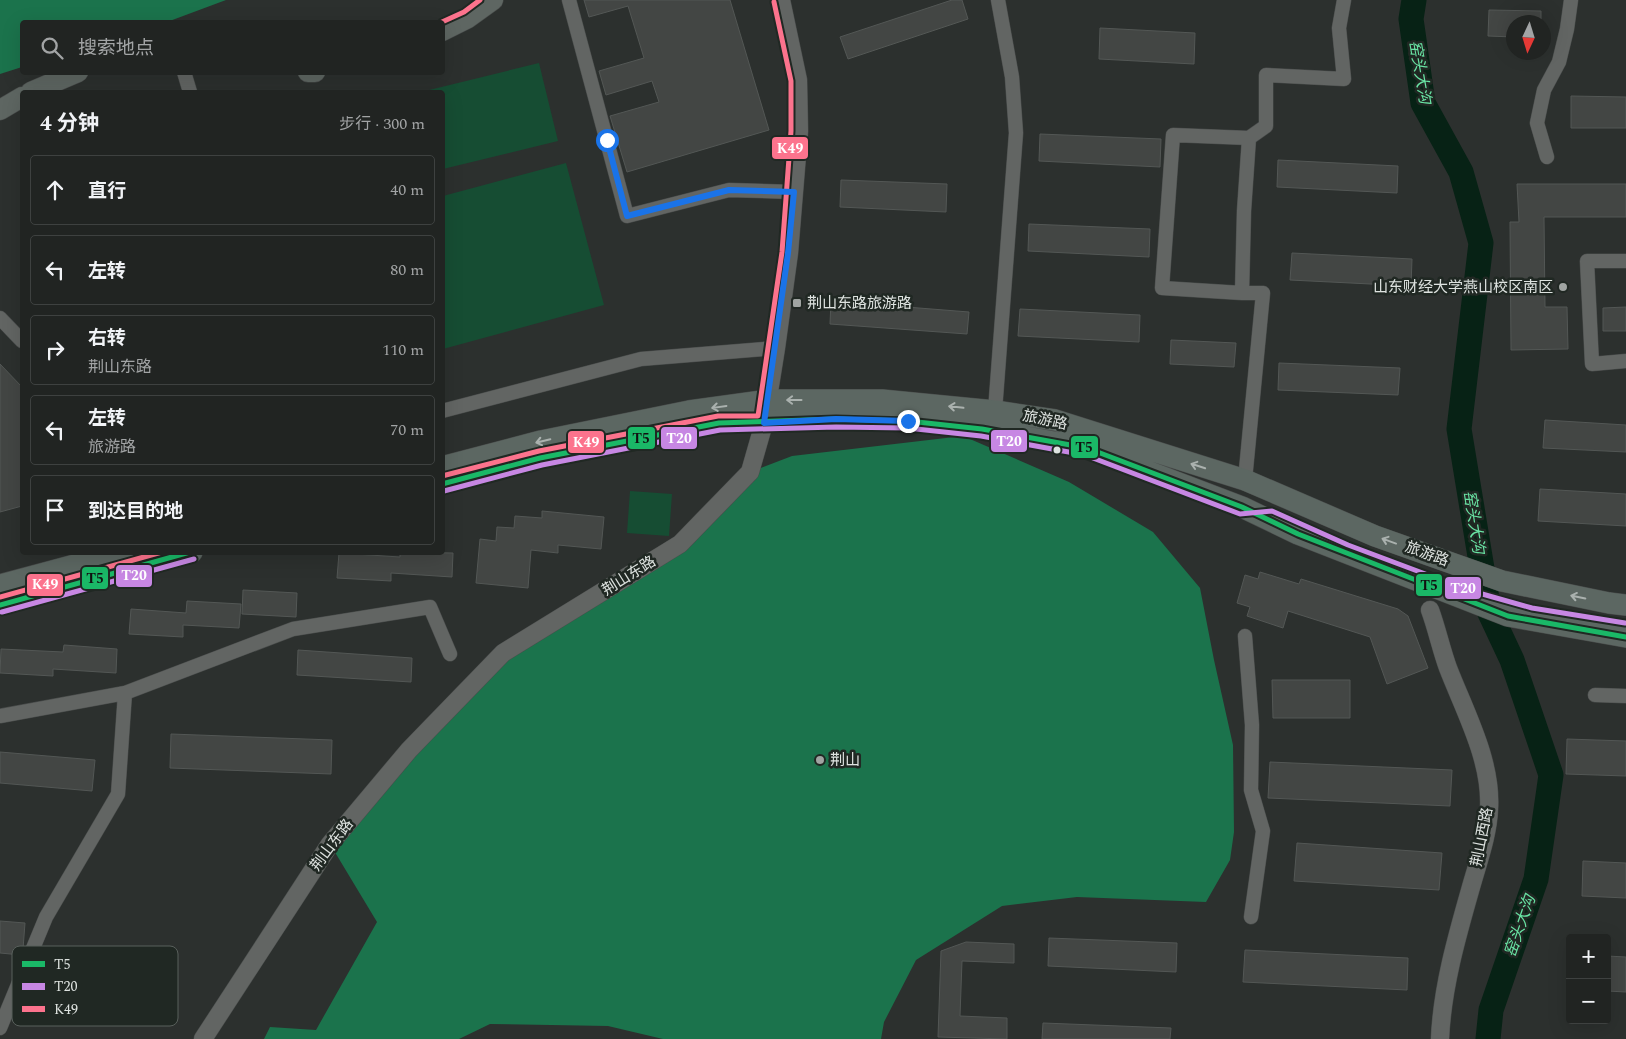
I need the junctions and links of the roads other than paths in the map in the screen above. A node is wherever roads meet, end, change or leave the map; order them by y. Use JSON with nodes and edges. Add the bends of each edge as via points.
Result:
{"nodes":[{"id":1,"x":493,"y":0,"type":"edge"},
{"id":2,"x":569,"y":0,"type":"edge"},
{"id":3,"x":781,"y":0,"type":"edge"},
{"id":4,"x":998,"y":0,"type":"edge"},
{"id":5,"x":1344,"y":0,"type":"edge"},
{"id":6,"x":1571,"y":0,"type":"edge"},
{"id":7,"x":445,"y":30,"type":"edge"},
{"id":8,"x":71,"y":75,"type":"edge"},
{"id":9,"x":185,"y":75,"type":"edge"},
{"id":10,"x":35,"y":90,"type":"edge"},
{"id":11,"x":189,"y":90,"type":"edge"},
{"id":12,"x":20,"y":98,"type":"edge"},
{"id":13,"x":0,"y":110,"type":"edge"},
{"id":14,"x":1249,"y":138,"type":"junction"},
{"id":15,"x":1548,"y":157,"type":"dead end"},
{"id":16,"x":794,"y":192,"type":"junction"},
{"id":17,"x":1626,"y":261,"type":"edge"},
{"id":18,"x":1242,"y":293,"type":"junction"},
{"id":19,"x":0,"y":318,"type":"edge"},
{"id":20,"x":20,"y":339,"type":"edge"},
{"id":21,"x":776,"y":348,"type":"junction"},
{"id":22,"x":1626,"y":361,"type":"edge"},
{"id":23,"x":768,"y":400,"type":"junction"},
{"id":24,"x":445,"y":410,"type":"edge"},
{"id":25,"x":995,"y":411,"type":"junction"},
{"id":26,"x":764,"y":423,"type":"junction"},
{"id":27,"x":445,"y":466,"type":"edge"},
{"id":28,"x":1245,"y":480,"type":"junction"},
{"id":29,"x":445,"y":483,"type":"edge"},
{"id":30,"x":112,"y":555,"type":"edge"},
{"id":31,"x":181,"y":555,"type":"edge"},
{"id":32,"x":0,"y":586,"type":"edge"},
{"id":33,"x":0,"y":605,"type":"edge"},
{"id":34,"x":1626,"y":605,"type":"edge"},
{"id":35,"x":1430,"y":610,"type":"dead end"},
{"id":36,"x":1245,"y":636,"type":"dead end"},
{"id":37,"x":1626,"y":637,"type":"edge"},
{"id":38,"x":450,"y":654,"type":"dead end"},
{"id":39,"x":125,"y":693,"type":"junction"},
{"id":40,"x":1595,"y":695,"type":"dead end"},
{"id":41,"x":1626,"y":696,"type":"edge"},
{"id":42,"x":0,"y":716,"type":"edge"},
{"id":43,"x":1251,"y":917,"type":"dead end"},
{"id":44,"x":32,"y":946,"type":"edge"},
{"id":45,"x":12,"y":988,"type":"edge"},
{"id":46,"x":5,"y":1003,"type":"edge"},
{"id":47,"x":0,"y":1028,"type":"edge"},
{"id":48,"x":203,"y":1039,"type":"edge"},
{"id":49,"x":1440,"y":1039,"type":"edge"}],
"edges":[{"from":1,"to":7,"type":"main road"},
{"from":2,"to":16,"type":"street","via":[[627,216],[729,190]]},
{"from":3,"to":16,"type":"street","name":"荆山东路","via":[[798,80],[799,131]]},
{"from":4,"to":25,"type":"street","via":[[1012,77],[1016,133]]},
{"from":5,"to":14,"type":"street","via":[[1339,28],[1344,79],[1266,75],[1266,126]]},
{"from":6,"to":15,"type":"street","via":[[1559,62],[1544,90],[1537,123]]},
{"from":8,"to":10,"type":"main road"},
{"from":9,"to":11,"type":"street"},
{"from":12,"to":13,"type":"main road"},
{"from":14,"to":18,"type":"street"},
{"from":14,"to":18,"type":"street","via":[[1173,135],[1162,288]]},
{"from":16,"to":21,"type":"street","name":"荆山东路"},
{"from":17,"to":22,"type":"street","via":[[1587,261],[1592,364]]},
{"from":18,"to":28,"type":"street","via":[[1263,293]]},
{"from":19,"to":20,"type":"street"},
{"from":21,"to":23,"type":"street","name":"荆山东路"},
{"from":21,"to":24,"type":"street","via":[[641,359]]},
{"from":25,"to":23,"type":"main road","name":"旅游路","one_way":true,"via":[[882,400]]},
{"from":23,"to":26,"type":"street","name":"荆山东路"},
{"from":23,"to":27,"type":"main road","name":"旅游路","one_way":true,"via":[[689,411],[541,441]]},
{"from":28,"to":25,"type":"main road","name":"旅游路","one_way":true,"via":[[1055,420]]},
{"from":26,"to":29,"type":"main road","name":"旅游路","via":[[719,423],[540,458]]},
{"from":26,"to":37,"type":"main road","name":"旅游路","via":[[836,419],[908,421],[982,429],[1088,448],[1508,616]]},
{"from":26,"to":48,"type":"street","name":"荆山东路","via":[[750,472],[680,544],[503,653],[409,750],[330,844]]},
{"from":34,"to":28,"type":"main road","name":"旅游路","one_way":true,"via":[[1502,581],[1375,536]]},
{"from":30,"to":32,"type":"main road"},
{"from":31,"to":33,"type":"main road"},
{"from":35,"to":49,"type":"street","name":"荆山西路","via":[[1481,755],[1489,810],[1455,946],[1441,1017]]},
{"from":36,"to":43,"type":"street","via":[[1252,725],[1251,790],[1263,831]]},
{"from":38,"to":39,"type":"street","via":[[430,607],[293,629]]},
{"from":39,"to":42,"type":"street"},
{"from":39,"to":44,"type":"street","via":[[118,794]]},
{"from":40,"to":41,"type":"street"},
{"from":45,"to":46,"type":"street"},
{"from":46,"to":47,"type":"street"}]}
